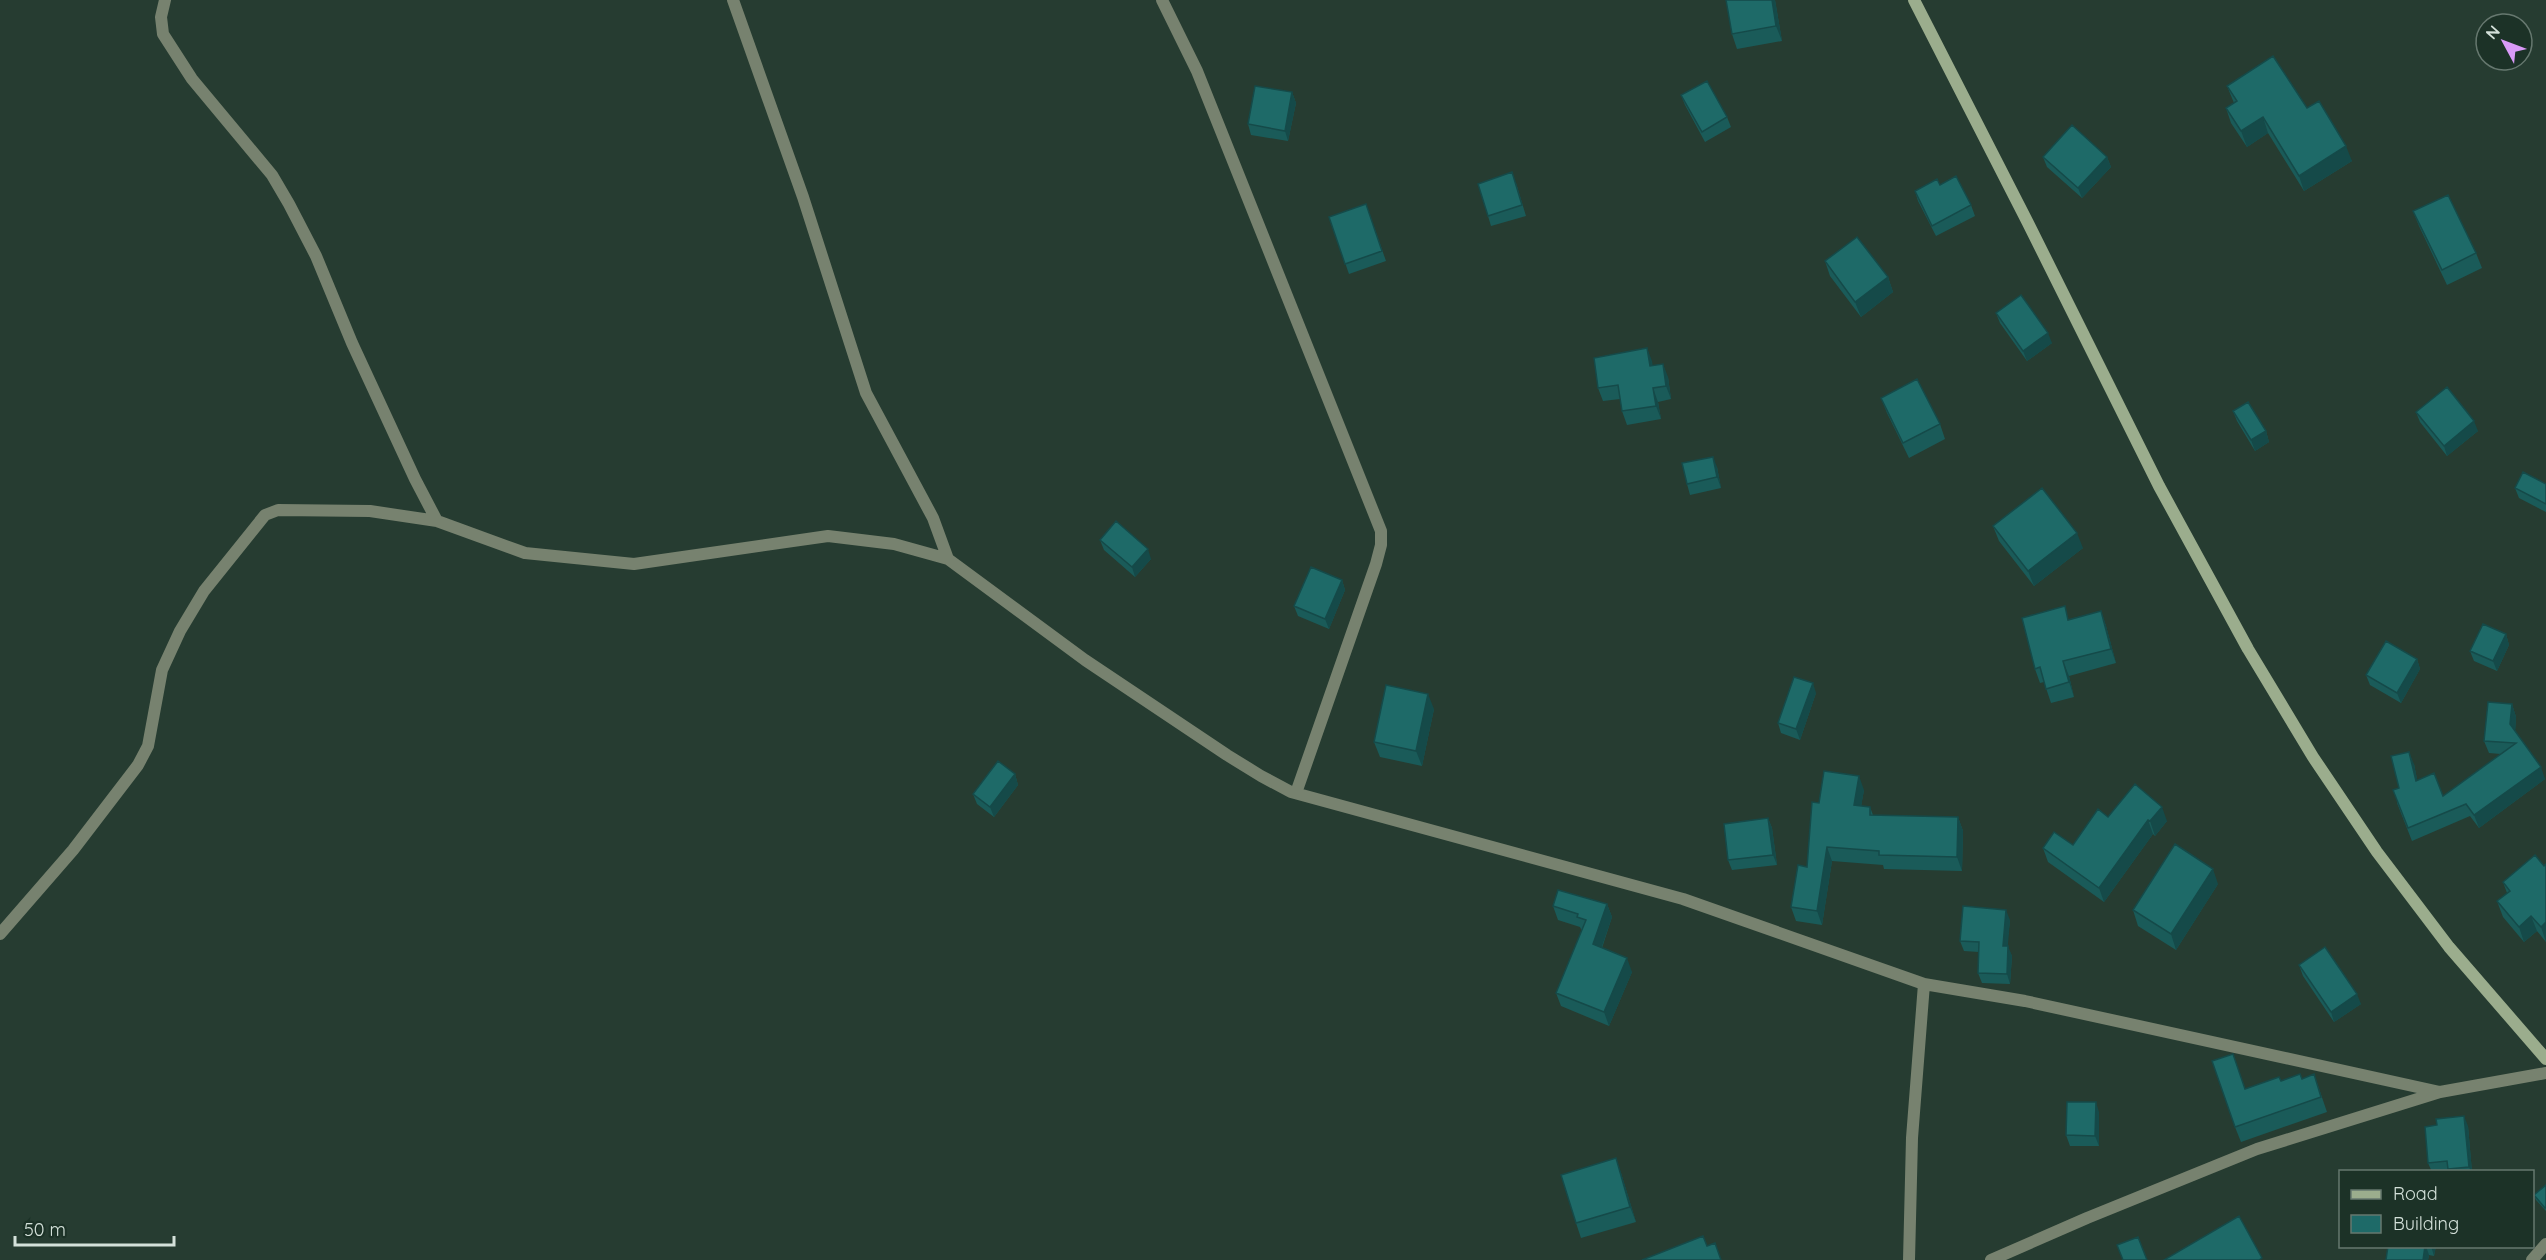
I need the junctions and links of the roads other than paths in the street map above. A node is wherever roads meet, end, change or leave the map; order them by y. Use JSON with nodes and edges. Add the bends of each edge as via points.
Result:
{"nodes":[{"id":1,"x":165,"y":0,"type":"edge"},
{"id":2,"x":733,"y":0,"type":"edge"},
{"id":3,"x":1162,"y":0,"type":"edge"},
{"id":4,"x":1914,"y":0,"type":"edge"},
{"id":5,"x":437,"y":521,"type":"junction"},
{"id":6,"x":948,"y":559,"type":"junction"},
{"id":7,"x":1296,"y":793,"type":"junction"},
{"id":8,"x":0,"y":934,"type":"edge"},
{"id":9,"x":1924,"y":984,"type":"junction"},
{"id":10,"x":2546,"y":1059,"type":"edge"},
{"id":11,"x":2546,"y":1072,"type":"edge"},
{"id":12,"x":2440,"y":1092,"type":"junction"},
{"id":13,"x":2546,"y":1244,"type":"edge"},
{"id":14,"x":1909,"y":1260,"type":"edge"},
{"id":15,"x":1991,"y":1260,"type":"edge"},
{"id":16,"x":2532,"y":1260,"type":"edge"}],
"edges":[{"from":1,"to":5,"type":"street","via":[[163,34],[192,79],[272,175],[283,194],[316,256],[352,343]]},
{"from":2,"to":6,"type":"street","via":[[866,393],[933,518]]},
{"from":3,"to":7,"type":"street","via":[[1197,71],[1381,531],[1376,564]]},
{"from":4,"to":10,"type":"street","via":[[2159,486],[2254,659],[2377,852],[2449,947]]},
{"from":5,"to":6,"type":"street","via":[[525,553],[634,564],[828,536],[894,544]]},
{"from":5,"to":8,"type":"street","via":[[370,511],[278,510],[265,515],[204,591],[180,631],[162,670],[148,746],[138,765],[73,850]]},
{"from":6,"to":7,"type":"street","via":[[1085,660],[1261,776]]},
{"from":7,"to":9,"type":"street","via":[[1683,899]]},
{"from":9,"to":12,"type":"street","via":[[2025,1001]]},
{"from":9,"to":14,"type":"street","via":[[1912,1138]]},
{"from":11,"to":12,"type":"street"},
{"from":12,"to":15,"type":"street","via":[[2257,1149]]},
{"from":13,"to":16,"type":"street"}]}
